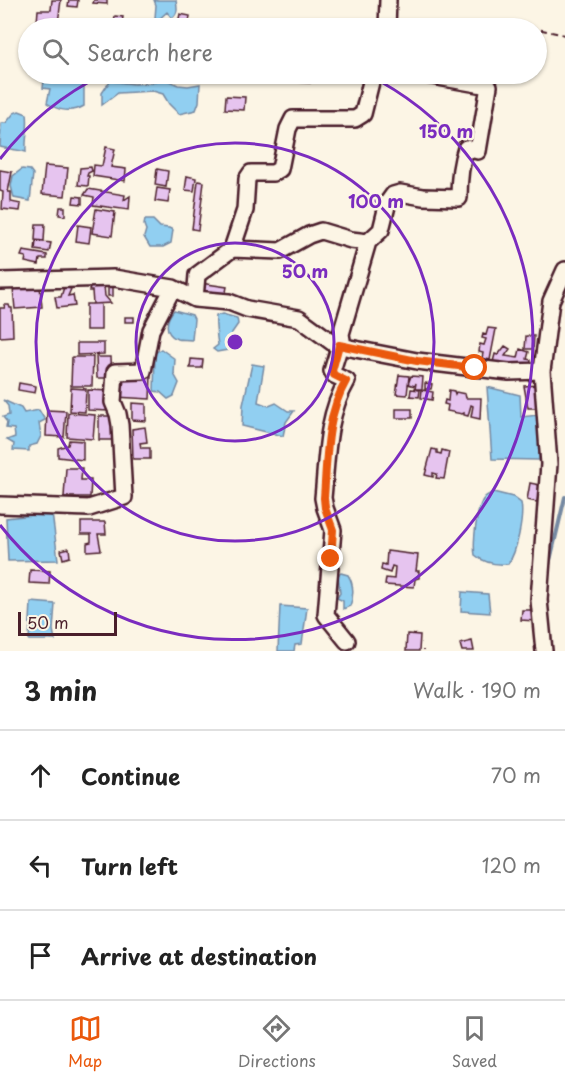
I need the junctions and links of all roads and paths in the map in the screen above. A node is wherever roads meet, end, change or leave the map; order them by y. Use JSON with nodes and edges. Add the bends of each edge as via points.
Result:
{"nodes":[{"id":1,"x":388,"y":0,"type":"edge"},
{"id":2,"x":387,"y":18,"type":"edge"},
{"id":3,"x":547,"y":30,"type":"edge"},
{"id":4,"x":565,"y":35,"type":"edge"},
{"id":5,"x":370,"y":84,"type":"edge"},
{"id":6,"x":478,"y":84,"type":"edge"},
{"id":7,"x":368,"y":242,"type":"junction"},
{"id":8,"x":232,"y":249,"type":"junction"},
{"id":9,"x":565,"y":270,"type":"edge"},
{"id":10,"x":0,"y":281,"type":"edge"},
{"id":11,"x":173,"y":288,"type":"junction"},
{"id":12,"x":195,"y":298,"type":"junction"},
{"id":13,"x":341,"y":345,"type":"junction"},
{"id":14,"x":542,"y":371,"type":"junction"},
{"id":15,"x":0,"y":505,"type":"edge"},
{"id":16,"x":347,"y":642,"type":"dead end"},
{"id":17,"x":544,"y":651,"type":"edge"}],
"edges":[{"from":1,"to":2,"type":"street"},
{"from":3,"to":4,"type":"path"},
{"from":5,"to":8,"type":"street","via":[[363,114],[356,119],[293,119],[280,169],[273,173],[250,173],[247,179],[245,210]]},
{"from":6,"to":7,"type":"street","via":[[489,86],[478,151],[465,148],[459,171],[459,198],[393,195],[381,230]]},
{"from":7,"to":8,"type":"street","via":[[321,231],[280,251]]},
{"from":7,"to":13,"type":"street"},
{"from":8,"to":12,"type":"street","via":[[197,275]]},
{"from":9,"to":14,"type":"street","via":[[551,301]]},
{"from":10,"to":11,"type":"street","via":[[114,278]]},
{"from":11,"to":12,"type":"street"},
{"from":11,"to":15,"type":"street","via":[[151,330],[143,372],[115,372],[113,402],[120,425],[124,497],[89,508]]},
{"from":12,"to":13,"type":"street","via":[[299,318]]},
{"from":13,"to":14,"type":"street","via":[[429,362],[509,372]]},
{"from":13,"to":16,"type":"street","via":[[332,371],[346,381],[328,431],[324,498],[333,530],[326,615]]},
{"from":14,"to":17,"type":"street","via":[[549,464],[539,600]]}]}
